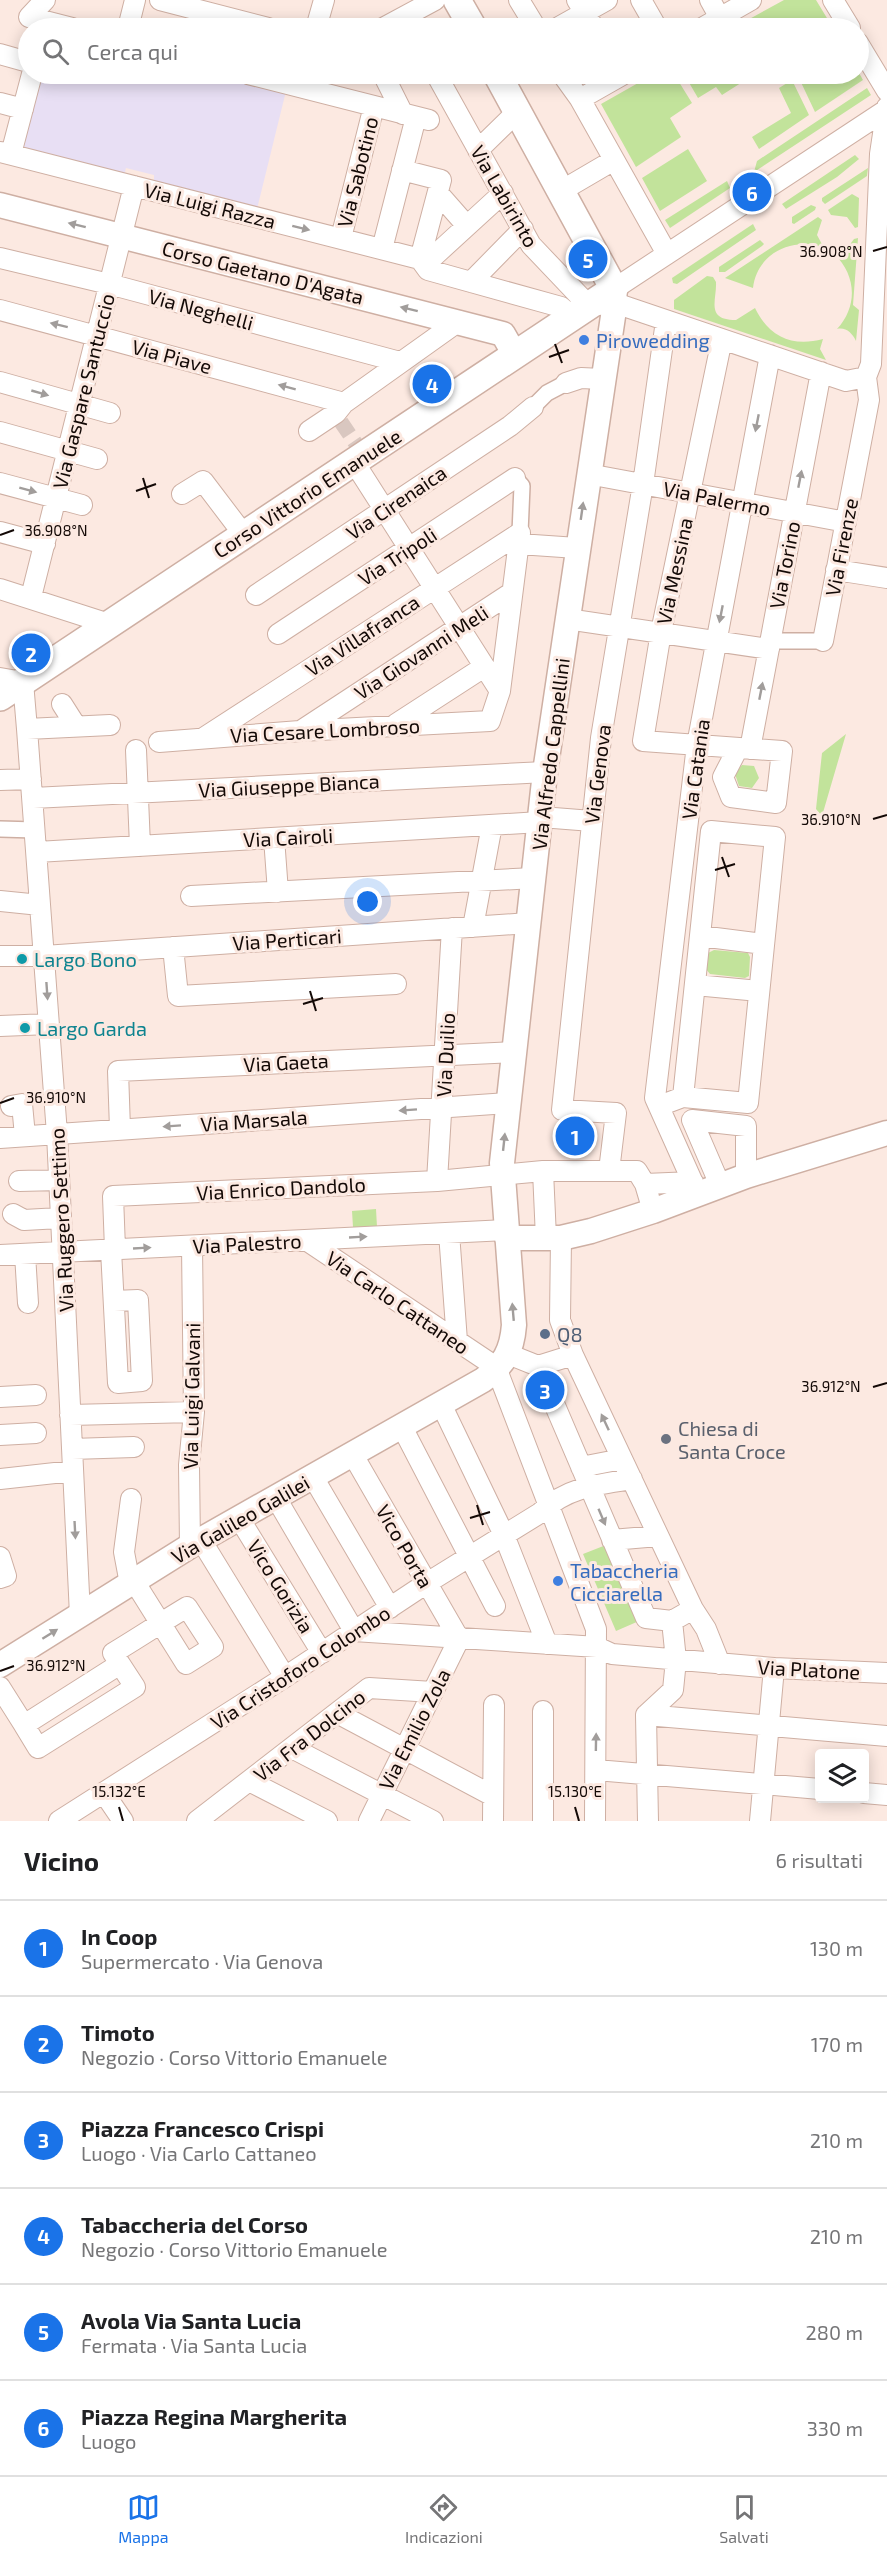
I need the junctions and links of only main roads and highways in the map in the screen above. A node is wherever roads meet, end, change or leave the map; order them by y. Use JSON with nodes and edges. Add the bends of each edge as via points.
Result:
{"nodes":[{"id":1,"x":457,"y":0,"type":"edge"},
{"id":2,"x":467,"y":18,"type":"edge"},
{"id":3,"x":502,"y":84,"type":"edge"},
{"id":4,"x":12,"y":680,"type":"edge"},
{"id":5,"x":0,"y":698,"type":"edge"}],
"edges":[{"from":1,"to":2,"type":"main road"},
{"from":3,"to":4,"type":"main road","name":"Corso Vittorio Emanuele","via":[[561,191],[598,304],[358,454],[109,624]]},
{"from":4,"to":5,"type":"main road","name":"Corso Vittorio Emanuele"}]}
